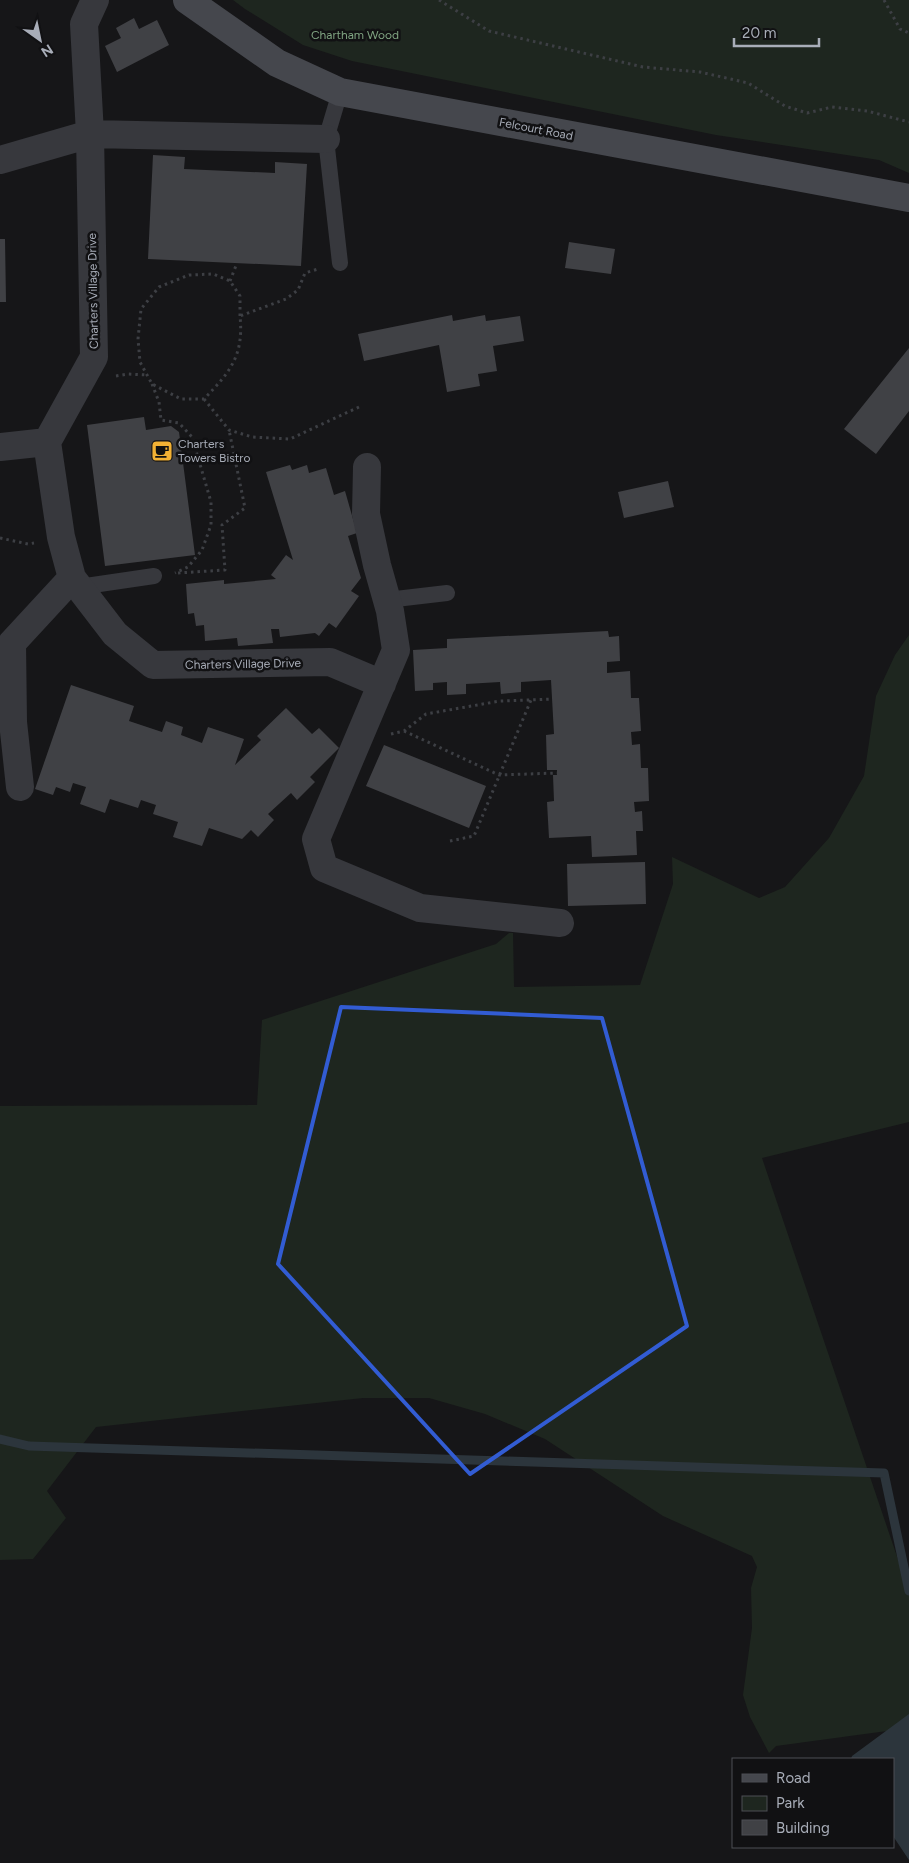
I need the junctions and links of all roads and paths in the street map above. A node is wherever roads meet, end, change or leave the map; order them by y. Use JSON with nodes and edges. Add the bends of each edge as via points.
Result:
{"nodes":[{"id":1,"x":95,"y":0,"type":"edge"},
{"id":2,"x":187,"y":0,"type":"edge"},
{"id":3,"x":439,"y":0,"type":"edge"},
{"id":4,"x":884,"y":0,"type":"edge"},
{"id":5,"x":909,"y":33,"type":"edge"},
{"id":6,"x":340,"y":92,"type":"junction"},
{"id":7,"x":909,"y":122,"type":"edge"},
{"id":8,"x":90,"y":134,"type":"junction"},
{"id":9,"x":326,"y":139,"type":"junction"},
{"id":10,"x":0,"y":160,"type":"edge"},
{"id":11,"x":909,"y":198,"type":"edge"},
{"id":12,"x":340,"y":263,"type":"joint"},
{"id":13,"x":238,"y":264,"type":"dead end"},
{"id":14,"x":230,"y":281,"type":"junction"},
{"id":15,"x":240,"y":316,"type":"junction"},
{"id":16,"x":152,"y":384,"type":"junction"},
{"id":17,"x":204,"y":399,"type":"junction"},
{"id":18,"x":359,"y":407,"type":"dead end"},
{"id":19,"x":229,"y":430,"type":"junction"},
{"id":20,"x":47,"y":442,"type":"junction"},
{"id":21,"x":0,"y":447,"type":"edge"},
{"id":22,"x":367,"y":467,"type":"dead end"},
{"id":23,"x":154,"y":576,"type":"dead end"},
{"id":24,"x":76,"y":583,"type":"junction"},
{"id":25,"x":447,"y":593,"type":"dead end"},
{"id":26,"x":387,"y":600,"type":"junction"},
{"id":27,"x":382,"y":684,"type":"junction"},
{"id":28,"x":552,"y":699,"type":"dead end"},
{"id":29,"x":530,"y":700,"type":"junction"},
{"id":30,"x":6,"y":723,"type":"edge"},
{"id":31,"x":364,"y":726,"type":"junction"},
{"id":32,"x":404,"y":731,"type":"junction"},
{"id":33,"x":557,"y":772,"type":"dead end"},
{"id":34,"x":499,"y":776,"type":"junction"},
{"id":35,"x":20,"y":787,"type":"dead end"},
{"id":36,"x":450,"y":841,"type":"dead end"},
{"id":37,"x":560,"y":923,"type":"dead end"}],
"edges":[{"from":1,"to":8,"type":"street","name":"Charters Village Drive","via":[[84,24]]},
{"from":2,"to":6,"type":"street","name":"Felcourt Road","via":[[277,63]]},
{"from":3,"to":7,"type":"path","via":[[490,31],[643,67],[700,72],[748,83],[785,106],[807,113],[832,107],[867,111]]},
{"from":4,"to":5,"type":"path","via":[[900,29]]},
{"from":6,"to":9,"type":"lane"},
{"from":6,"to":11,"type":"street","name":"Felcourt Road"},
{"from":8,"to":9,"type":"street"},
{"from":8,"to":10,"type":"street"},
{"from":8,"to":20,"type":"street","name":"Charters Village Drive","via":[[94,357]]},
{"from":9,"to":12,"type":"lane"},
{"from":12,"to":15,"type":"path","via":[[305,273],[298,290],[286,299]]},
{"from":13,"to":14,"type":"path"},
{"from":14,"to":15,"type":"path","via":[[240,296]]},
{"from":14,"to":16,"type":"path","via":[[213,274],[189,276],[159,287],[141,309],[140,362]]},
{"from":15,"to":17,"type":"path","via":[[236,359],[226,377]]},
{"from":16,"to":17,"type":"path","via":[[180,399]]},
{"from":16,"to":19,"type":"path","via":[[161,420],[179,423],[192,437],[211,502],[211,525],[202,550],[188,566],[174,573],[225,570],[222,524],[244,508]]},
{"from":17,"to":19,"type":"path"},
{"from":18,"to":19,"type":"path","via":[[290,439],[252,437]]},
{"from":20,"to":21,"type":"street"},
{"from":20,"to":24,"type":"street","name":"Charters Village Drive","via":[[61,537]]},
{"from":22,"to":26,"type":"street","via":[[366,514]]},
{"from":23,"to":24,"type":"lane"},
{"from":24,"to":27,"type":"street","name":"Charters Village Drive","via":[[115,634],[153,665],[330,662]]},
{"from":24,"to":30,"type":"street","via":[[12,643]]},
{"from":25,"to":26,"type":"lane"},
{"from":26,"to":27,"type":"street","via":[[396,650]]},
{"from":27,"to":31,"type":"street"},
{"from":28,"to":29,"type":"path"},
{"from":29,"to":32,"type":"path","via":[[500,701],[426,714]]},
{"from":29,"to":34,"type":"path"},
{"from":30,"to":35,"type":"street"},
{"from":31,"to":32,"type":"path","via":[[388,735]]},
{"from":31,"to":37,"type":"street","via":[[316,839],[324,868],[420,908]]},
{"from":32,"to":34,"type":"path"},
{"from":33,"to":34,"type":"path"},
{"from":34,"to":36,"type":"path","via":[[474,836]]}]}
